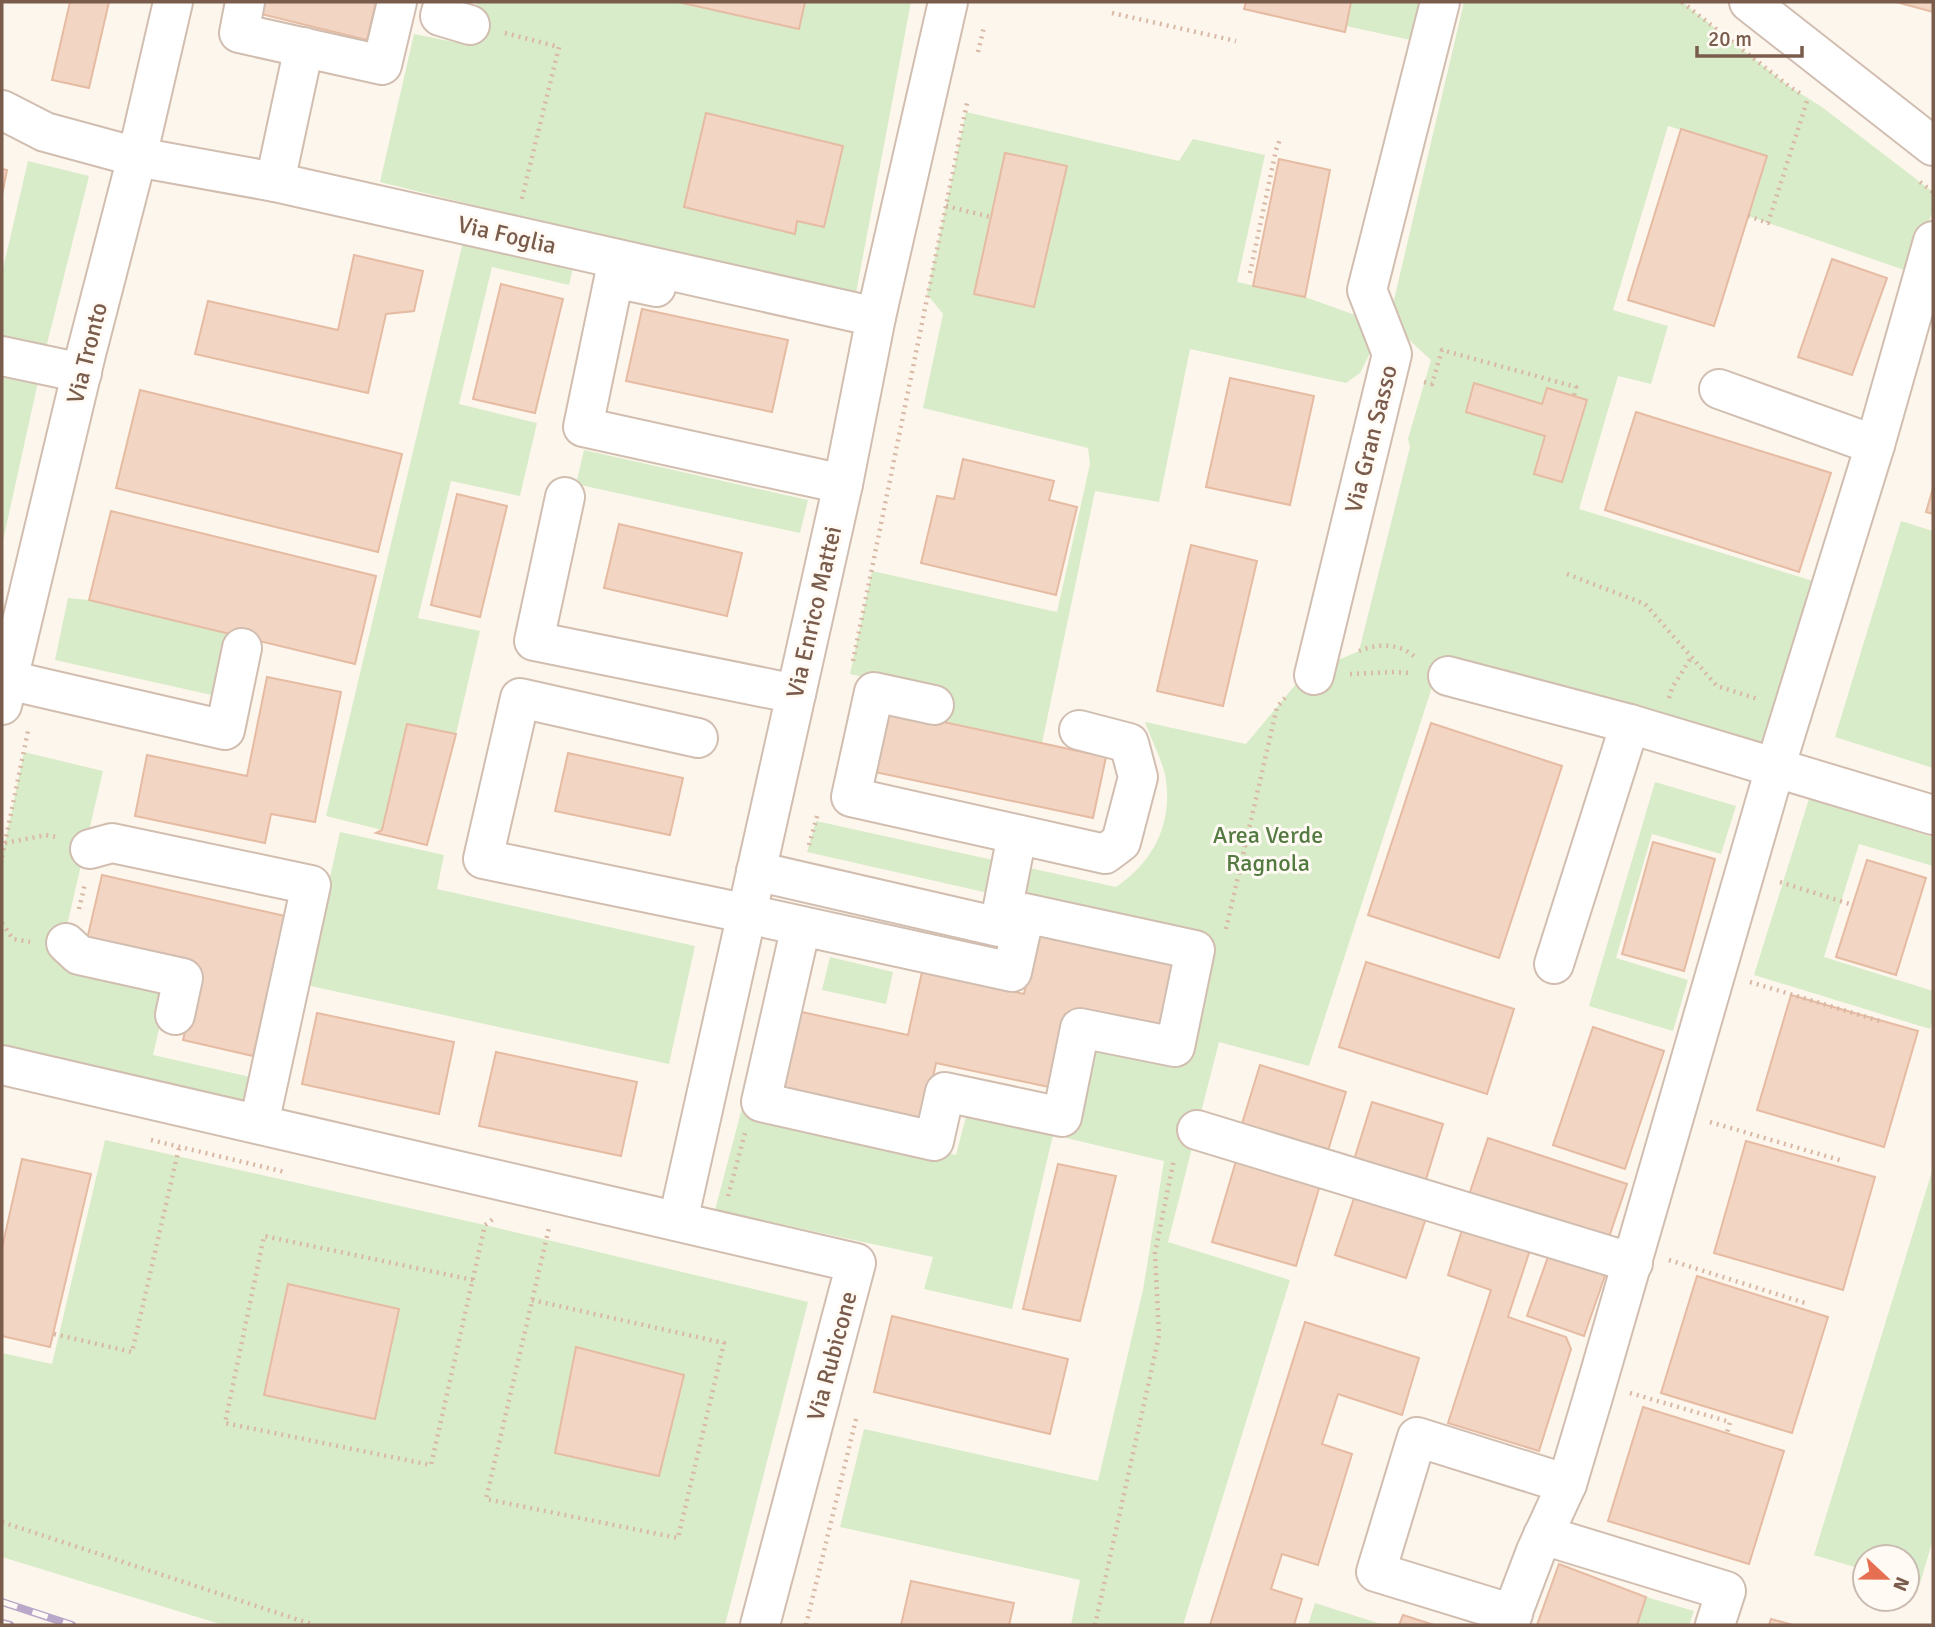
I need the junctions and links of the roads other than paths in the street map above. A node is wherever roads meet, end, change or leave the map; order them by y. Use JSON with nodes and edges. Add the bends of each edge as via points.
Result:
{"nodes":[{"id":1,"x":173,"y":2,"type":"edge"},
{"id":2,"x":246,"y":2,"type":"edge"},
{"id":3,"x":397,"y":2,"type":"edge"},
{"id":4,"x":948,"y":2,"type":"edge"},
{"id":5,"x":1440,"y":2,"type":"edge"},
{"id":6,"x":1749,"y":2,"type":"edge"},
{"id":7,"x":304,"y":47,"type":"junction"},
{"id":8,"x":2,"y":110,"type":"edge"},
{"id":9,"x":1933,"y":146,"type":"edge"},
{"id":10,"x":137,"y":157,"type":"junction"},
{"id":11,"x":275,"y":182,"type":"junction"},
{"id":12,"x":1933,"y":241,"type":"edge"},
{"id":13,"x":876,"y":317,"type":"junction"},
{"id":14,"x":819,"y":324,"type":"dead end"},
{"id":15,"x":2,"y":356,"type":"edge"},
{"id":16,"x":82,"y":373,"type":"junction"},
{"id":17,"x":1719,"y":389,"type":"dead end"},
{"id":18,"x":1875,"y":445,"type":"junction"},
{"id":19,"x":842,"y":484,"type":"junction"},
{"id":20,"x":565,"y":497,"type":"dead end"},
{"id":21,"x":242,"y":648,"type":"dead end"},
{"id":22,"x":1314,"y":675,"type":"road end"},
{"id":23,"x":1442,"y":676,"type":"road end"},
{"id":24,"x":16,"y":691,"type":"edge"},
{"id":25,"x":796,"y":694,"type":"junction"},
{"id":26,"x":934,"y":705,"type":"dead end"},
{"id":27,"x":1630,"y":724,"type":"junction"},
{"id":28,"x":1079,"y":730,"type":"dead end"},
{"id":29,"x":698,"y":738,"type":"dead end"},
{"id":30,"x":1774,"y":768,"type":"junction"},
{"id":31,"x":1933,"y":815,"type":"edge"},
{"id":32,"x":1017,"y":835,"type":"junction"},
{"id":33,"x":90,"y":849,"type":"road end"},
{"id":34,"x":756,"y":871,"type":"junction"},
{"id":35,"x":747,"y":915,"type":"junction"},
{"id":36,"x":801,"y":926,"type":"junction"},
{"id":37,"x":66,"y":943,"type":"road end"},
{"id":38,"x":1554,"y":964,"type":"dead end"},
{"id":39,"x":175,"y":1015,"type":"dead end"},
{"id":40,"x":2,"y":1065,"type":"edge"},
{"id":41,"x":259,"y":1124,"type":"junction"},
{"id":42,"x":1186,"y":1144,"type":"road end"},
{"id":43,"x":678,"y":1221,"type":"junction"},
{"id":44,"x":1648,"y":1261,"type":"junction"},
{"id":45,"x":1567,"y":1484,"type":"junction"},
{"id":46,"x":1543,"y":1535,"type":"junction"},
{"id":47,"x":1511,"y":1620,"type":"edge"},
{"id":48,"x":760,"y":1625,"type":"edge"},
{"id":49,"x":1716,"y":1625,"type":"edge"}],
"edges":[{"from":1,"to":10,"type":"street","name":"Via Tronto"},
{"from":2,"to":7,"type":"street","via":[[239,33]]},
{"from":3,"to":7,"type":"street","via":[[382,65]]},
{"from":4,"to":13,"type":"street","name":"Via Enrico Mattei"},
{"from":5,"to":22,"type":"street","name":"Via Gran Sasso","via":[[1367,290],[1392,354]]},
{"from":6,"to":9,"type":"street"},
{"from":7,"to":11,"type":"street"},
{"from":8,"to":10,"type":"street","name":"Via Foglia","via":[[44,132]]},
{"from":10,"to":11,"type":"street","name":"Via Foglia"},
{"from":10,"to":16,"type":"street","name":"Via Tronto"},
{"from":11,"to":13,"type":"street","name":"Via Foglia","via":[[515,226]]},
{"from":12,"to":18,"type":"street"},
{"from":13,"to":19,"type":"street","name":"Via Enrico Mattei"},
{"from":14,"to":19,"type":"street","via":[[614,278],[583,427]]},
{"from":15,"to":16,"type":"street"},
{"from":16,"to":24,"type":"street","name":"Via Tronto"},
{"from":17,"to":18,"type":"street"},
{"from":18,"to":30,"type":"street"},
{"from":19,"to":25,"type":"street","name":"Via Enrico Mattei"},
{"from":20,"to":25,"type":"street","via":[[534,641]]},
{"from":21,"to":24,"type":"street","via":[[225,730]]},
{"from":23,"to":27,"type":"street"},
{"from":25,"to":34,"type":"street","name":"Via Enrico Mattei"},
{"from":26,"to":32,"type":"street","via":[[874,692],[851,797]]},
{"from":27,"to":30,"type":"street"},
{"from":27,"to":38,"type":"street"},
{"from":28,"to":32,"type":"street","via":[[1129,743],[1138,777],[1121,842],[1105,854]]},
{"from":29,"to":35,"type":"street","via":[[520,698],[483,859]]},
{"from":30,"to":31,"type":"street"},
{"from":30,"to":44,"type":"street"},
{"from":32,"to":34,"type":"street","via":[[999,927]]},
{"from":33,"to":41,"type":"street","via":[[112,843],[311,885]]},
{"from":34,"to":35,"type":"street","name":"Via Enrico Mattei"},
{"from":35,"to":36,"type":"street"},
{"from":35,"to":43,"type":"street","name":"Via Enrico Mattei"},
{"from":36,"to":36,"type":"street","via":[[761,1102],[934,1141],[945,1092],[1062,1117],[1080,1028],[1175,1047],[1195,950],[1026,913],[1012,972]]},
{"from":37,"to":39,"type":"street","via":[[79,955],[183,978]]},
{"from":40,"to":41,"type":"street"},
{"from":41,"to":43,"type":"street"},
{"from":42,"to":44,"type":"street"},
{"from":43,"to":48,"type":"street","name":"Via Rubicone","via":[[856,1263]]},
{"from":44,"to":45,"type":"street"},
{"from":45,"to":46,"type":"street"},
{"from":45,"to":47,"type":"street","via":[[1417,1437],[1376,1572]]},
{"from":46,"to":47,"type":"street"},
{"from":46,"to":49,"type":"street","via":[[1726,1591]]}]}
